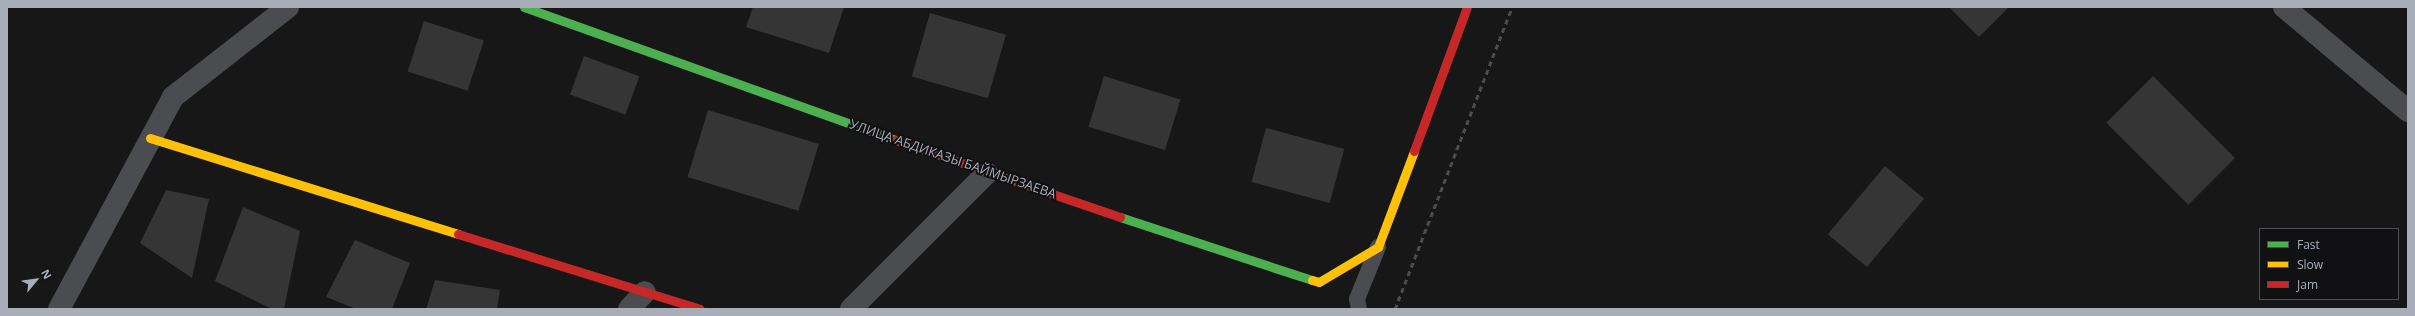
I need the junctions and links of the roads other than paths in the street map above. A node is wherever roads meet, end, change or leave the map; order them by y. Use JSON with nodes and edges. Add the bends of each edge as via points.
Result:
{"nodes":[{"id":1,"x":288,"y":7,"type":"edge"},
{"id":2,"x":524,"y":7,"type":"edge"},
{"id":3,"x":1467,"y":7,"type":"edge"},
{"id":4,"x":2284,"y":7,"type":"edge"},
{"id":5,"x":2408,"y":111,"type":"edge"},
{"id":6,"x":150,"y":138,"type":"junction"},
{"id":7,"x":987,"y":172,"type":"junction"},
{"id":8,"x":1378,"y":247,"type":"junction"},
{"id":9,"x":645,"y":292,"type":"junction"},
{"id":10,"x":59,"y":309,"type":"edge"},
{"id":11,"x":629,"y":309,"type":"edge"},
{"id":12,"x":700,"y":309,"type":"edge"},
{"id":13,"x":851,"y":309,"type":"edge"},
{"id":14,"x":1359,"y":309,"type":"edge"}],
"edges":[{"from":1,"to":6,"type":"street","via":[[173,97]]},
{"from":2,"to":7,"type":"street","name":"УЛИЦА АБДИКАЗЫ БАЙМЫРЗАЕВА"},
{"from":3,"to":8,"type":"street"},
{"from":4,"to":5,"type":"street"},
{"from":6,"to":9,"type":"street"},
{"from":6,"to":10,"type":"street"},
{"from":7,"to":8,"type":"street","name":"УЛИЦА АБДИКАЗЫ БАЙМЫРЗАЕВА","via":[[1319,282]]},
{"from":7,"to":13,"type":"street"},
{"from":8,"to":14,"type":"lane","via":[[1357,299]]},
{"from":9,"to":11,"type":"street"},
{"from":9,"to":12,"type":"street"}]}
